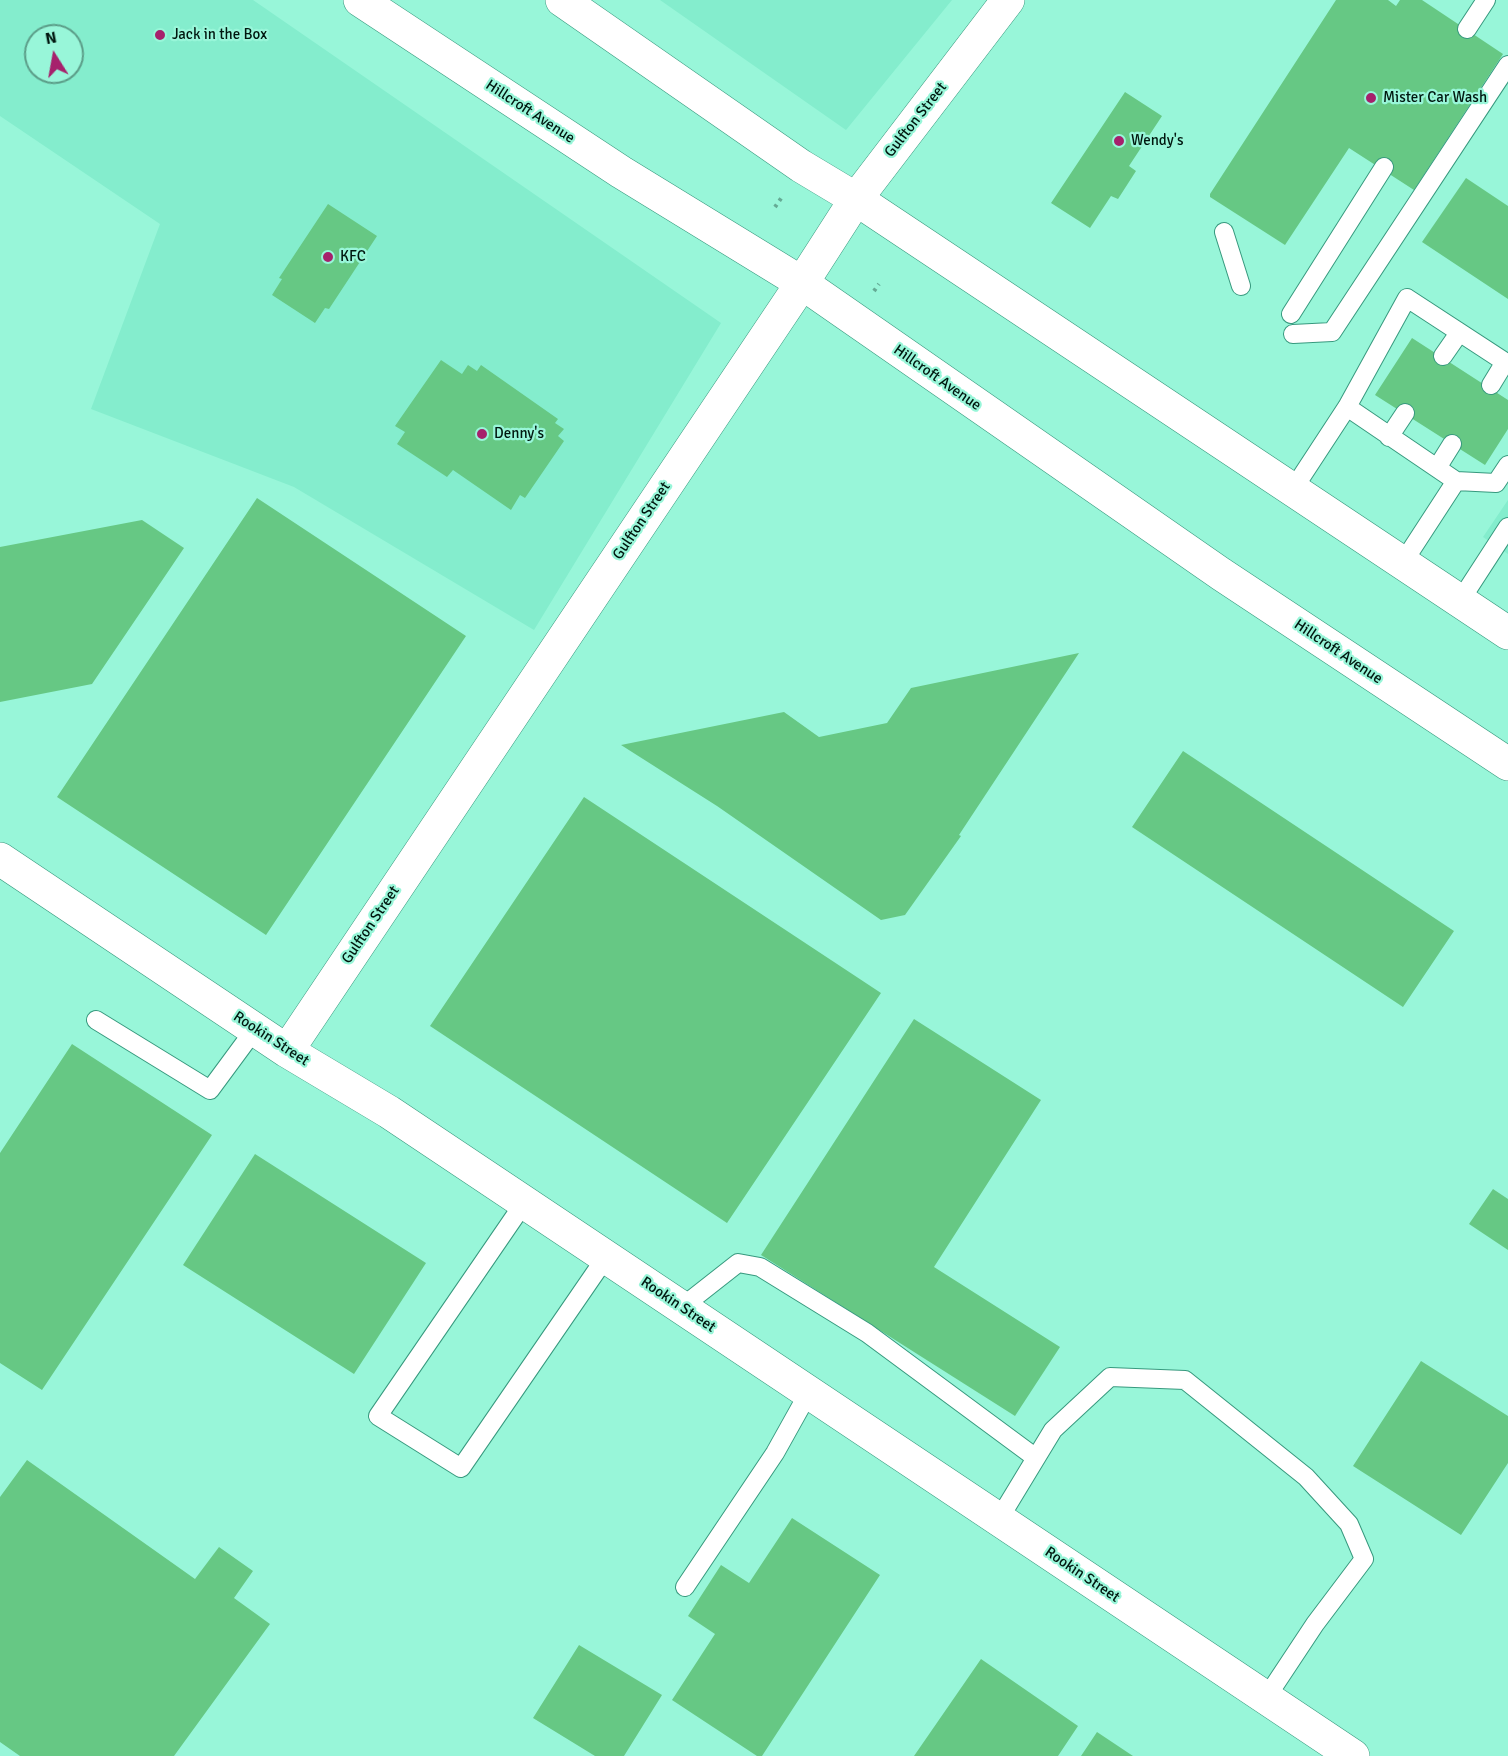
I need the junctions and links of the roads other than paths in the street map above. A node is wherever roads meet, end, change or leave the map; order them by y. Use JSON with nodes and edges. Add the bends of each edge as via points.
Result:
{"nodes":[{"id":1,"x":360,"y":0,"type":"edge"},
{"id":2,"x":562,"y":0,"type":"edge"},
{"id":3,"x":1008,"y":0,"type":"edge"},
{"id":4,"x":1486,"y":0,"type":"edge"},
{"id":5,"x":1467,"y":29,"type":"dead end"},
{"id":6,"x":1508,"y":66,"type":"edge"},
{"id":7,"x":1384,"y":167,"type":"dead end"},
{"id":8,"x":856,"y":199,"type":"junction"},
{"id":9,"x":1224,"y":232,"type":"dead end"},
{"id":10,"x":801,"y":283,"type":"junction"},
{"id":11,"x":1241,"y":286,"type":"dead end"},
{"id":12,"x":1291,"y":314,"type":"dead end"},
{"id":13,"x":1459,"y":333,"type":"junction"},
{"id":14,"x":1293,"y":334,"type":"dead end"},
{"id":15,"x":1443,"y":356,"type":"dead end"},
{"id":16,"x":1507,"y":363,"type":"edge"},
{"id":17,"x":1491,"y":385,"type":"dead end"},
{"id":18,"x":1347,"y":407,"type":"junction"},
{"id":19,"x":1405,"y":413,"type":"dead end"},
{"id":20,"x":1389,"y":437,"type":"junction"},
{"id":21,"x":1452,"y":444,"type":"dead end"},
{"id":22,"x":1508,"y":465,"type":"edge"},
{"id":23,"x":1437,"y":468,"type":"junction"},
{"id":24,"x":1456,"y":481,"type":"junction"},
{"id":25,"x":1292,"y":491,"type":"junction"},
{"id":26,"x":1508,"y":527,"type":"edge"},
{"id":27,"x":1402,"y":564,"type":"junction"},
{"id":28,"x":1460,"y":601,"type":"junction"},
{"id":29,"x":1508,"y":633,"type":"edge"},
{"id":30,"x":1508,"y":764,"type":"edge"},
{"id":31,"x":0,"y":859,"type":"edge"},
{"id":32,"x":96,"y":1020,"type":"dead end"},
{"id":33,"x":255,"y":1029,"type":"junction"},
{"id":34,"x":287,"y":1051,"type":"junction"},
{"id":35,"x":524,"y":1203,"type":"junction"},
{"id":36,"x":606,"y":1257,"type":"junction"},
{"id":37,"x":682,"y":1307,"type":"junction"},
{"id":38,"x":809,"y":1392,"type":"junction"},
{"id":39,"x":1036,"y":1458,"type":"junction"},
{"id":40,"x":999,"y":1519,"type":"junction"},
{"id":41,"x":685,"y":1587,"type":"dead end"},
{"id":42,"x":1266,"y":1698,"type":"junction"},
{"id":43,"x":1353,"y":1756,"type":"edge"}],
"edges":[{"from":1,"to":10,"type":"main road","name":"Hillcroft Avenue","via":[[612,166]]},
{"from":2,"to":8,"type":"main road","via":[[801,166]]},
{"from":3,"to":8,"type":"main road","name":"Gulfton Street"},
{"from":4,"to":5,"type":"lane"},
{"from":6,"to":14,"type":"lane","via":[[1332,332]]},
{"from":7,"to":12,"type":"lane"},
{"from":8,"to":10,"type":"main road","name":"Gulfton Street"},
{"from":8,"to":25,"type":"main road"},
{"from":9,"to":11,"type":"lane"},
{"from":10,"to":30,"type":"main road","name":"Hillcroft Avenue","via":[[1221,574]]},
{"from":10,"to":34,"type":"main road","name":"Gulfton Street"},
{"from":13,"to":15,"type":"lane"},
{"from":13,"to":16,"type":"lane"},
{"from":13,"to":18,"type":"lane","via":[[1407,298]]},
{"from":16,"to":17,"type":"lane"},
{"from":18,"to":20,"type":"lane"},
{"from":18,"to":25,"type":"lane"},
{"from":19,"to":20,"type":"lane"},
{"from":20,"to":23,"type":"lane"},
{"from":21,"to":23,"type":"lane"},
{"from":22,"to":24,"type":"lane","via":[[1496,483]]},
{"from":23,"to":24,"type":"lane"},
{"from":24,"to":27,"type":"lane"},
{"from":25,"to":27,"type":"main road"},
{"from":26,"to":28,"type":"lane"},
{"from":27,"to":28,"type":"main road"},
{"from":28,"to":29,"type":"main road"},
{"from":31,"to":33,"type":"main road","name":"Rookin Street"},
{"from":32,"to":33,"type":"lane","via":[[210,1090]]},
{"from":33,"to":34,"type":"main road","name":"Rookin Street"},
{"from":34,"to":35,"type":"main road","name":"Rookin Street","via":[[389,1112]]},
{"from":35,"to":36,"type":"main road","name":"Rookin Street"},
{"from":35,"to":36,"type":"lane","via":[[378,1416],[460,1468]]},
{"from":36,"to":37,"type":"main road","name":"Rookin Street"},
{"from":37,"to":38,"type":"main road","name":"Rookin Street"},
{"from":37,"to":39,"type":"lane","via":[[738,1263],[760,1267],[867,1333]]},
{"from":38,"to":40,"type":"main road","name":"Rookin Street"},
{"from":38,"to":41,"type":"lane","via":[[775,1453]]},
{"from":39,"to":40,"type":"lane"},
{"from":39,"to":42,"type":"lane","via":[[1053,1430],[1110,1377],[1185,1380],[1306,1477],[1349,1524],[1364,1559],[1314,1624]]},
{"from":40,"to":42,"type":"main road","name":"Rookin Street"},
{"from":42,"to":43,"type":"main road","name":"Rookin Street"}]}
